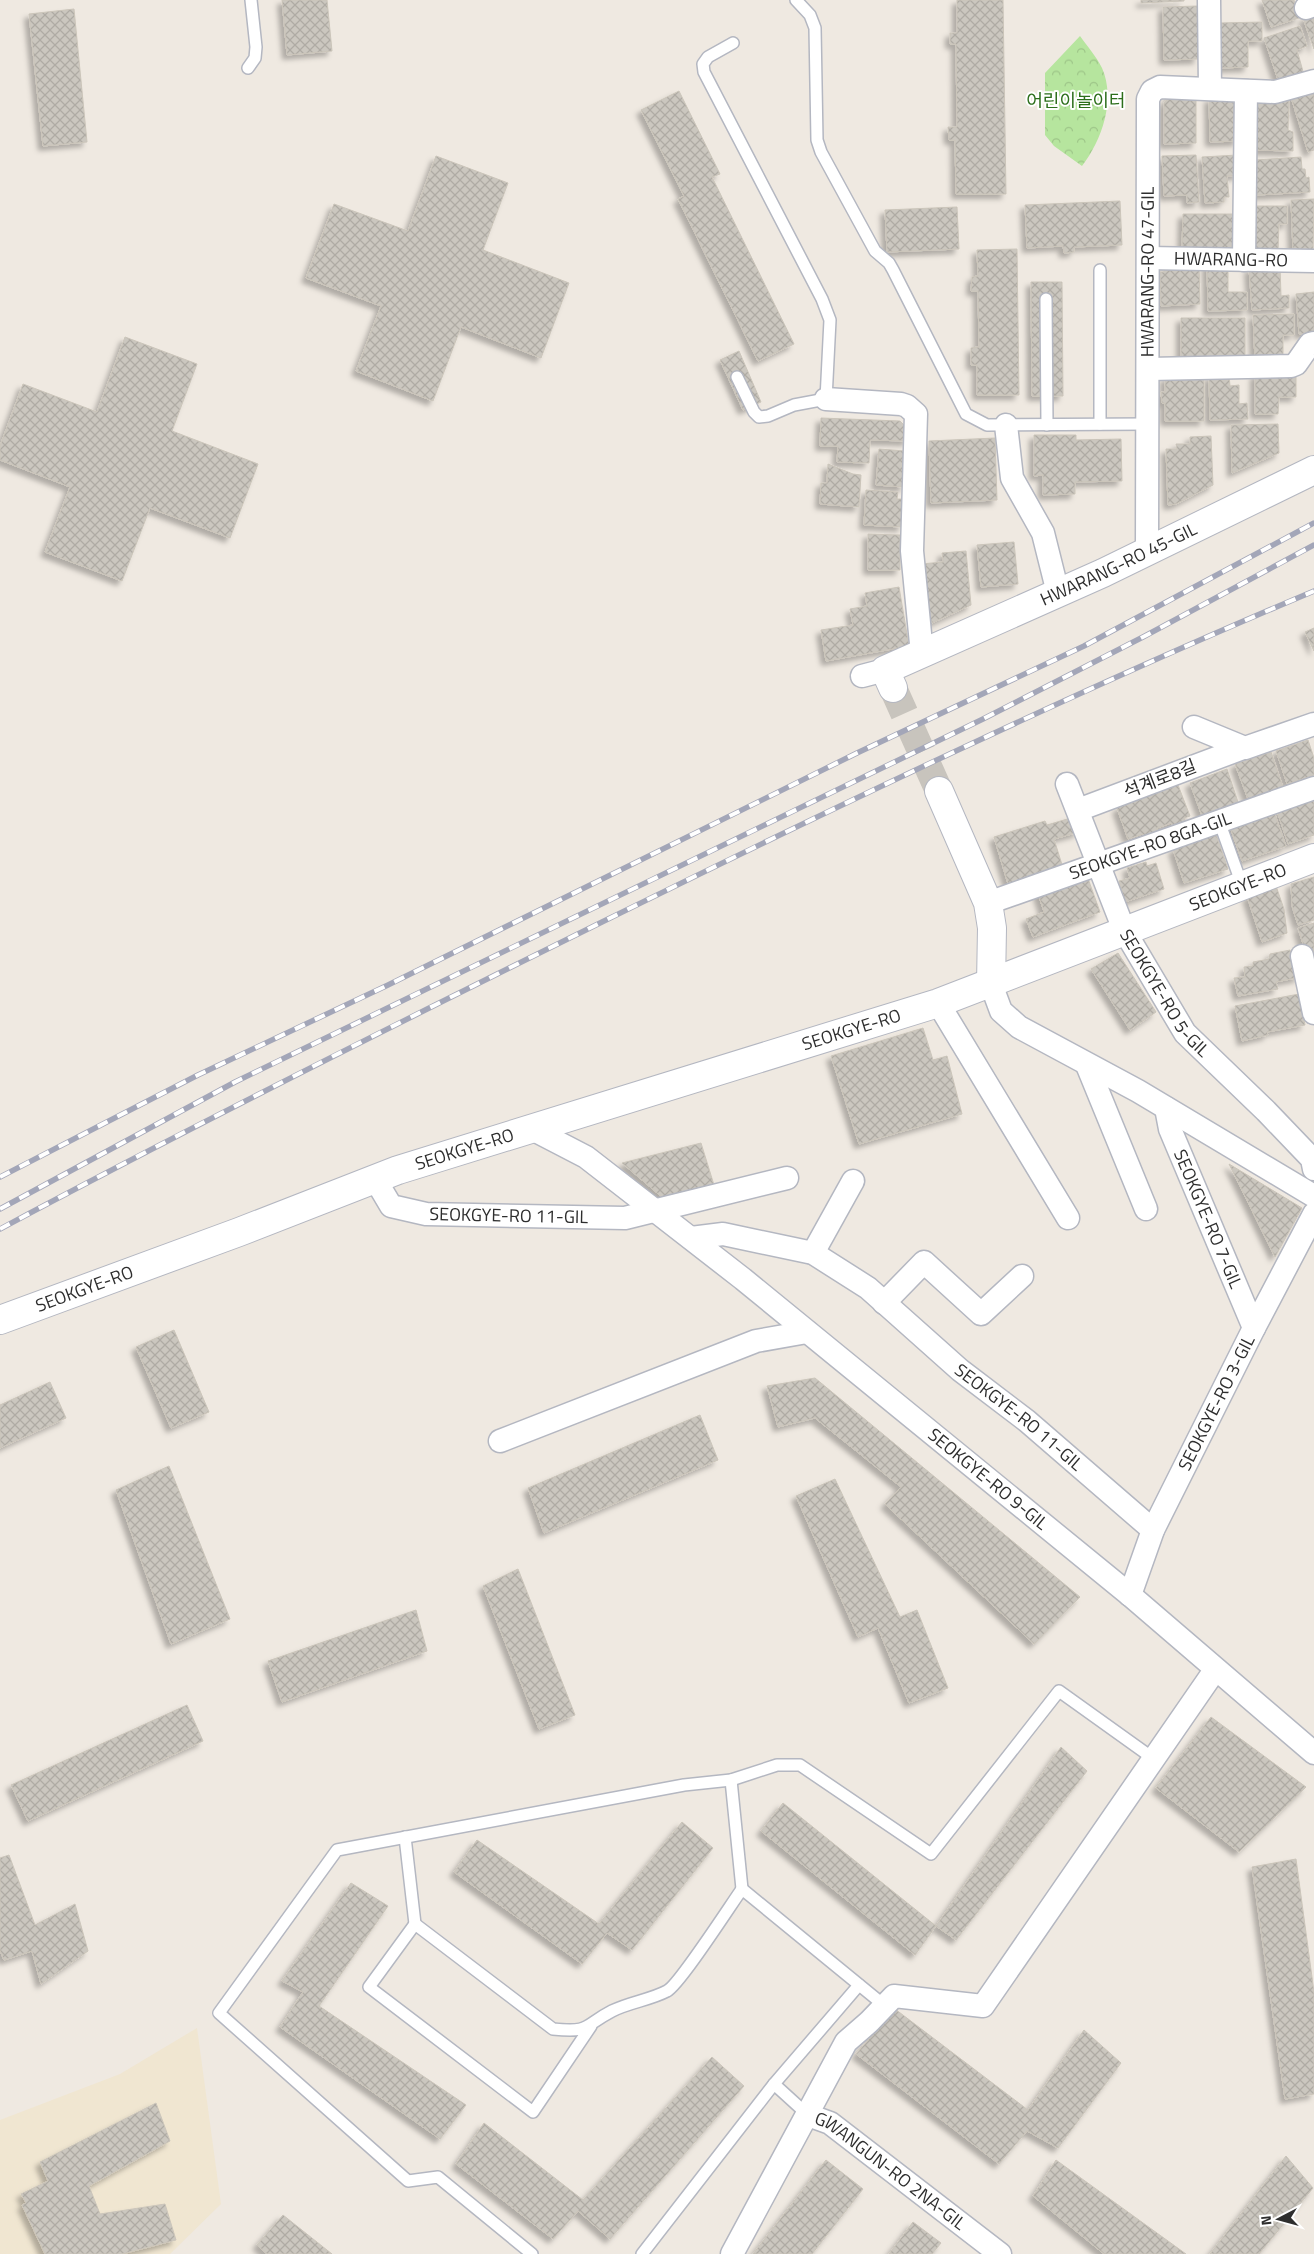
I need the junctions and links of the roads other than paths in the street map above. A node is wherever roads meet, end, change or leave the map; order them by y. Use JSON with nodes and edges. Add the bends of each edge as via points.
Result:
{"nodes":[{"id":1,"x":251,"y":0,"type":"edge"},
{"id":2,"x":796,"y":0,"type":"edge"},
{"id":3,"x":1208,"y":0,"type":"edge"},
{"id":4,"x":733,"y":43,"type":"dead end"},
{"id":5,"x":248,"y":68,"type":"dead end"},
{"id":6,"x":1314,"y":81,"type":"edge"},
{"id":7,"x":1210,"y":89,"type":"junction"},
{"id":8,"x":1246,"y":91,"type":"junction"},
{"id":9,"x":1149,"y":258,"type":"junction"},
{"id":10,"x":1244,"y":260,"type":"junction"},
{"id":11,"x":1314,"y":261,"type":"edge"},
{"id":12,"x":1100,"y":270,"type":"dead end"},
{"id":13,"x":1046,"y":299,"type":"dead end"},
{"id":14,"x":1314,"y":343,"type":"edge"},
{"id":15,"x":1149,"y":369,"type":"junction"},
{"id":16,"x":737,"y":377,"type":"dead end"},
{"id":17,"x":826,"y":399,"type":"junction"},
{"id":18,"x":1100,"y":424,"type":"junction"},
{"id":19,"x":1149,"y":424,"type":"junction"},
{"id":20,"x":1006,"y":425,"type":"junction"},
{"id":21,"x":1047,"y":425,"type":"junction"},
{"id":22,"x":1314,"y":470,"type":"edge"},
{"id":23,"x":1148,"y":550,"type":"junction"},
{"id":24,"x":1058,"y":593,"type":"junction"},
{"id":25,"x":922,"y":654,"type":"junction"},
{"id":26,"x":880,"y":678,"type":"dead end"},
{"id":27,"x":1314,"y":724,"type":"edge"},
{"id":28,"x":1194,"y":727,"type":"dead end"},
{"id":29,"x":1243,"y":748,"type":"junction"},
{"id":30,"x":1067,"y":784,"type":"dead end"},
{"id":31,"x":1314,"y":788,"type":"edge"},
{"id":32,"x":939,"y":791,"type":"tunnel mouth"},
{"id":33,"x":1078,"y":810,"type":"junction"},
{"id":34,"x":1219,"y":821,"type":"junction"},
{"id":35,"x":1314,"y":858,"type":"edge"},
{"id":36,"x":1098,"y":864,"type":"junction"},
{"id":37,"x":1242,"y":886,"type":"junction"},
{"id":38,"x":988,"y":904,"type":"junction"},
{"id":39,"x":1124,"y":930,"type":"junction"},
{"id":40,"x":1302,"y":956,"type":"dead end"},
{"id":41,"x":991,"y":984,"type":"junction"},
{"id":42,"x":938,"y":1003,"type":"junction"},
{"id":43,"x":1314,"y":1013,"type":"edge"},
{"id":44,"x":1087,"y":1064,"type":"junction"},
{"id":45,"x":1166,"y":1108,"type":"junction"},
{"id":46,"x":532,"y":1130,"type":"junction"},
{"id":47,"x":1314,"y":1169,"type":"edge"},
{"id":48,"x":787,"y":1178,"type":"dead end"},
{"id":49,"x":375,"y":1179,"type":"junction"},
{"id":50,"x":853,"y":1181,"type":"dead end"},
{"id":51,"x":1314,"y":1196,"type":"edge"},
{"id":52,"x":1146,"y":1209,"type":"dead end"},
{"id":53,"x":658,"y":1211,"type":"junction"},
{"id":54,"x":1314,"y":1214,"type":"edge"},
{"id":55,"x":1068,"y":1218,"type":"dead end"},
{"id":56,"x":691,"y":1238,"type":"junction"},
{"id":57,"x":813,"y":1253,"type":"junction"},
{"id":58,"x":1022,"y":1276,"type":"dead end"},
{"id":59,"x":884,"y":1303,"type":"junction"},
{"id":60,"x":0,"y":1320,"type":"edge"},
{"id":61,"x":1254,"y":1328,"type":"junction"},
{"id":62,"x":807,"y":1332,"type":"junction"},
{"id":63,"x":500,"y":1441,"type":"dead end"},
{"id":64,"x":1153,"y":1530,"type":"junction"},
{"id":65,"x":1130,"y":1595,"type":"junction"},
{"id":66,"x":1215,"y":1670,"type":"junction"},
{"id":67,"x":1314,"y":1753,"type":"edge"},
{"id":68,"x":1154,"y":1759,"type":"junction"},
{"id":69,"x":731,"y":1780,"type":"junction"},
{"id":70,"x":405,"y":1837,"type":"junction"},
{"id":71,"x":742,"y":1888,"type":"junction"},
{"id":72,"x":414,"y":1924,"type":"junction"},
{"id":73,"x":859,"y":1985,"type":"junction"},
{"id":74,"x":885,"y":2006,"type":"junction"},
{"id":75,"x":591,"y":2026,"type":"junction"},
{"id":76,"x":774,"y":2084,"type":"junction"},
{"id":77,"x":808,"y":2115,"type":"junction"},
{"id":78,"x":532,"y":2254,"type":"edge"},
{"id":79,"x":642,"y":2254,"type":"edge"},
{"id":80,"x":732,"y":2254,"type":"edge"},
{"id":81,"x":1000,"y":2254,"type":"edge"}],
"edges":[{"from":1,"to":5,"type":"lane","via":[[256,47],[255,58]]},
{"from":2,"to":20,"type":"lane","via":[[810,15],[815,28],[816,127],[821,152],[875,251],[893,270],[966,414],[982,424]]},
{"from":3,"to":7,"type":"street"},
{"from":4,"to":17,"type":"lane","via":[[708,57],[703,64],[704,72],[828,311]]},
{"from":6,"to":8,"type":"street","name":"HWARANG-RO 47-GIL","via":[[1275,92]]},
{"from":7,"to":8,"type":"street","name":"HWARANG-RO 47-GIL"},
{"from":7,"to":9,"type":"street","name":"HWARANG-RO 47-GIL","via":[[1160,87],[1152,91],[1148,99]]},
{"from":8,"to":10,"type":"street"},
{"from":9,"to":10,"type":"street","name":"HWARANG-RO"},
{"from":9,"to":15,"type":"street","name":"HWARANG-RO 47-GIL"},
{"from":10,"to":11,"type":"street","name":"HWARANG-RO"},
{"from":12,"to":18,"type":"lane"},
{"from":13,"to":21,"type":"lane"},
{"from":14,"to":15,"type":"street","via":[[1291,366]]},
{"from":15,"to":19,"type":"street","name":"HWARANG-RO 47-GIL"},
{"from":16,"to":17,"type":"lane","via":[[759,417],[794,405]]},
{"from":17,"to":25,"type":"street","via":[[901,404],[916,414],[912,551]]},
{"from":18,"to":19,"type":"lane"},
{"from":18,"to":21,"type":"lane"},
{"from":19,"to":23,"type":"street","name":"HWARANG-RO 47-GIL"},
{"from":20,"to":21,"type":"lane"},
{"from":20,"to":24,"type":"street","via":[[1012,478],[1043,533]]},
{"from":22,"to":23,"type":"street","name":"HWARANG-RO 45-GIL"},
{"from":23,"to":24,"type":"street","name":"HWARANG-RO 45-GIL"},
{"from":24,"to":25,"type":"street","name":"HWARANG-RO 45-GIL"},
{"from":25,"to":26,"type":"street","name":"HWARANG-RO 45-GIL"},
{"from":27,"to":29,"type":"street","name":"석계로8길"},
{"from":28,"to":29,"type":"street"},
{"from":29,"to":33,"type":"street","name":"석계로8길"},
{"from":30,"to":33,"type":"street","name":"SEOKGYE-RO 5-GIL"},
{"from":31,"to":34,"type":"street","name":"SEOKGYE-RO 8GA-GIL"},
{"from":32,"to":38,"type":"street"},
{"from":33,"to":36,"type":"street","name":"SEOKGYE-RO 5-GIL"},
{"from":34,"to":36,"type":"street","name":"SEOKGYE-RO 8GA-GIL"},
{"from":34,"to":37,"type":"lane"},
{"from":35,"to":37,"type":"street","name":"SEOKGYE-RO"},
{"from":36,"to":38,"type":"street","name":"SEOKGYE-RO 8GA-GIL"},
{"from":36,"to":39,"type":"street","name":"SEOKGYE-RO 5-GIL"},
{"from":37,"to":39,"type":"street","name":"SEOKGYE-RO"},
{"from":38,"to":41,"type":"street","via":[[992,928]]},
{"from":39,"to":41,"type":"street","name":"SEOKGYE-RO"},
{"from":39,"to":47,"type":"street","name":"SEOKGYE-RO 5-GIL","via":[[1185,1033],[1312,1159]]},
{"from":40,"to":43,"type":"street"},
{"from":41,"to":42,"type":"street","name":"SEOKGYE-RO"},
{"from":41,"to":44,"type":"street","name":"SEOKGYE-RO 7-GIL","via":[[1001,1011],[1019,1027]]},
{"from":42,"to":46,"type":"street","name":"SEOKGYE-RO"},
{"from":42,"to":55,"type":"street"},
{"from":44,"to":45,"type":"street","name":"SEOKGYE-RO 7-GIL"},
{"from":44,"to":52,"type":"street"},
{"from":45,"to":51,"type":"street","name":"SEOKGYE-RO 7-GIL"},
{"from":45,"to":61,"type":"street","name":"SEOKGYE-RO 7-GIL","via":[[1170,1129]]},
{"from":46,"to":49,"type":"street","name":"SEOKGYE-RO"},
{"from":46,"to":53,"type":"street","name":"SEOKGYE-RO 9-GIL","via":[[586,1157]]},
{"from":48,"to":53,"type":"street"},
{"from":49,"to":53,"type":"street","name":"SEOKGYE-RO 11-GIL","via":[[391,1206],[426,1214],[625,1218]]},
{"from":49,"to":60,"type":"street","name":"SEOKGYE-RO"},
{"from":50,"to":57,"type":"street"},
{"from":53,"to":56,"type":"street","name":"SEOKGYE-RO 9-GIL"},
{"from":54,"to":61,"type":"street","name":"SEOKGYE-RO 3-GIL"},
{"from":56,"to":57,"type":"street","name":"SEOKGYE-RO 11-GIL","via":[[723,1234]]},
{"from":56,"to":62,"type":"street","name":"SEOKGYE-RO 9-GIL"},
{"from":57,"to":59,"type":"street","name":"SEOKGYE-RO 11-GIL","via":[[868,1288]]},
{"from":58,"to":59,"type":"street","via":[[981,1314],[924,1262]]},
{"from":59,"to":64,"type":"street","name":"SEOKGYE-RO 11-GIL"},
{"from":61,"to":64,"type":"street","name":"SEOKGYE-RO 3-GIL"},
{"from":62,"to":63,"type":"street","via":[[756,1341]]},
{"from":62,"to":65,"type":"street","name":"SEOKGYE-RO 9-GIL"},
{"from":64,"to":65,"type":"street","name":"SEOKGYE-RO 3-GIL"},
{"from":65,"to":66,"type":"street","name":"SEOKGYE-RO 9-GIL"},
{"from":66,"to":67,"type":"street","name":"SEOKGYE-RO 9-GIL"},
{"from":66,"to":68,"type":"street"},
{"from":68,"to":69,"type":"lane","via":[[1059,1691],[931,1854],[800,1765],[777,1765]]},
{"from":68,"to":74,"type":"street","via":[[983,2006],[894,1996]]},
{"from":69,"to":70,"type":"lane","via":[[684,1785]]},
{"from":69,"to":71,"type":"lane"},
{"from":70,"to":72,"type":"lane"},
{"from":70,"to":78,"type":"lane","via":[[337,1850],[219,2013],[408,2181],[438,2177]]},
{"from":71,"to":73,"type":"lane"},
{"from":71,"to":75,"type":"lane","via":[[669,1990],[610,2012]]},
{"from":72,"to":75,"type":"lane","via":[[553,2029],[571,2031]]},
{"from":72,"to":75,"type":"lane","via":[[369,1986],[533,2112]]},
{"from":73,"to":74,"type":"lane"},
{"from":73,"to":76,"type":"lane"},
{"from":74,"to":77,"type":"street","via":[[846,2042]]},
{"from":76,"to":77,"type":"lane"},
{"from":76,"to":79,"type":"lane"},
{"from":77,"to":80,"type":"street","name":"GWANGUN-RO 2NA-GIL"},
{"from":77,"to":81,"type":"street","name":"GWANGUN-RO 2NA-GIL","via":[[830,2123]]}]}
